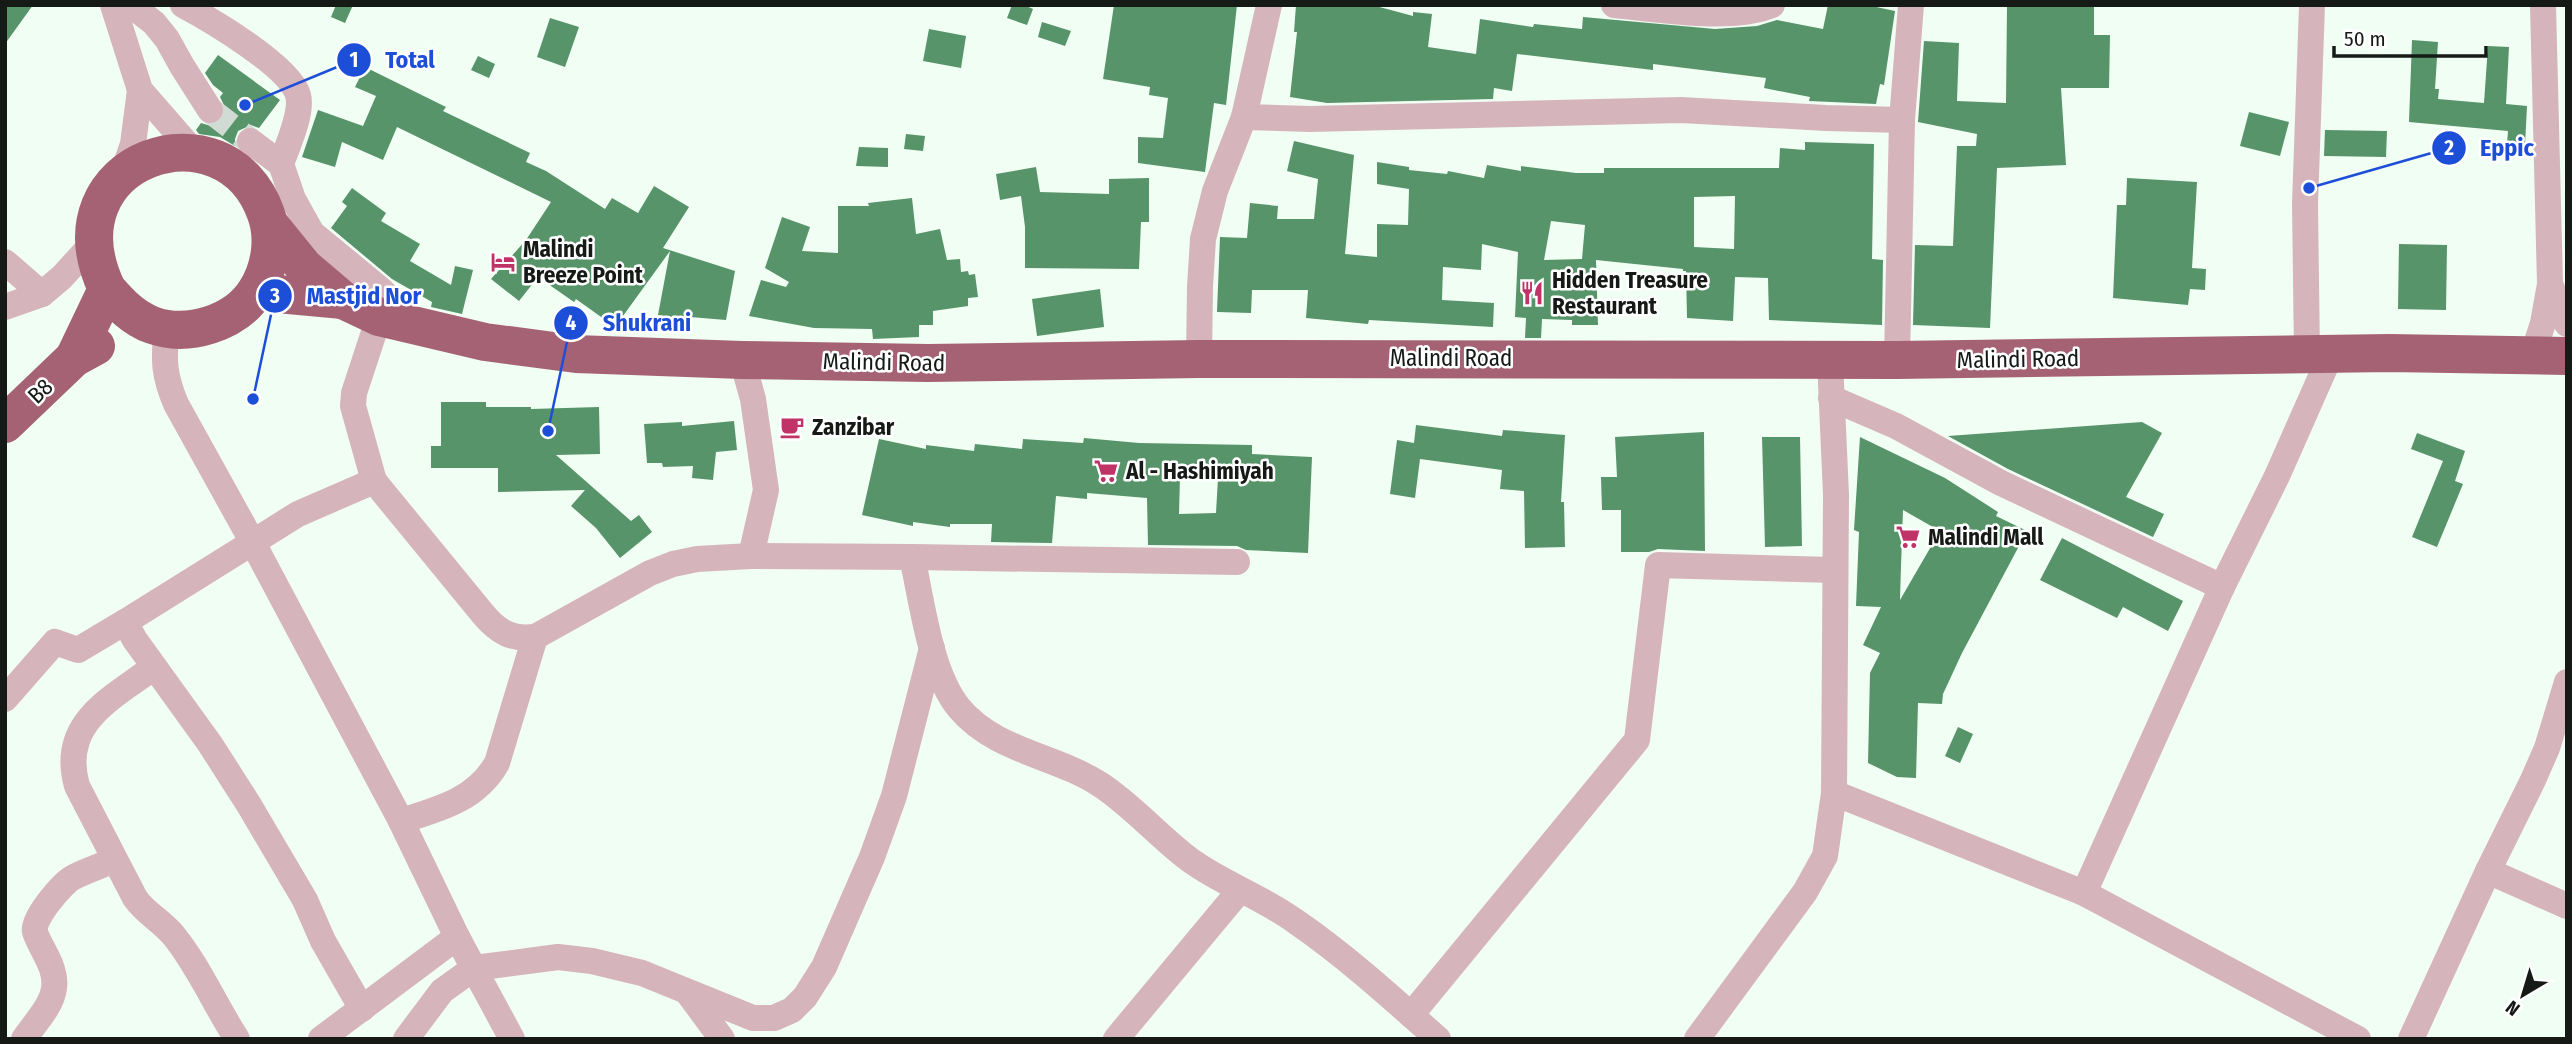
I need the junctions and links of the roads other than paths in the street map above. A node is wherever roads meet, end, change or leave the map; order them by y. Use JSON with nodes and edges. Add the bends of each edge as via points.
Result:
{"nodes":[{"id":1,"x":113,"y":5,"type":"edge"},
{"id":2,"x":131,"y":5,"type":"edge"},
{"id":3,"x":183,"y":5,"type":"edge"},
{"id":4,"x":1269,"y":5,"type":"edge"},
{"id":5,"x":1614,"y":5,"type":"edge"},
{"id":6,"x":1772,"y":5,"type":"edge"},
{"id":7,"x":1911,"y":5,"type":"edge"},
{"id":8,"x":2312,"y":5,"type":"edge"},
{"id":9,"x":2551,"y":22,"type":"edge"},
{"id":10,"x":140,"y":90,"type":"junction"},
{"id":11,"x":210,"y":110,"type":"tunnel mouth"},
{"id":12,"x":1244,"y":117,"type":"junction"},
{"id":13,"x":1902,"y":120,"type":"junction"},
{"id":14,"x":250,"y":141,"type":"tunnel mouth"},
{"id":15,"x":194,"y":152,"type":"junction"},
{"id":16,"x":281,"y":164,"type":"junction"},
{"id":17,"x":123,"y":173,"type":"junction"},
{"id":18,"x":270,"y":225,"type":"junction"},
{"id":19,"x":93,"y":243,"type":"junction"},
{"id":20,"x":5,"y":262,"type":"edge"},
{"id":21,"x":2550,"y":284,"type":"junction"},
{"id":22,"x":107,"y":289,"type":"junction"},
{"id":23,"x":256,"y":292,"type":"junction"},
{"id":24,"x":42,"y":294,"type":"junction"},
{"id":25,"x":343,"y":300,"type":"junction"},
{"id":26,"x":5,"y":307,"type":"edge"},
{"id":27,"x":388,"y":320,"type":"junction"},
{"id":28,"x":159,"y":327,"type":"junction"},
{"id":29,"x":2559,"y":350,"type":"edge"},
{"id":30,"x":2319,"y":355,"type":"junction"},
{"id":31,"x":74,"y":358,"type":"junction"},
{"id":32,"x":1199,"y":359,"type":"junction"},
{"id":33,"x":742,"y":360,"type":"junction"},
{"id":34,"x":1830,"y":360,"type":"junction"},
{"id":35,"x":1897,"y":360,"type":"junction"},
{"id":36,"x":1831,"y":398,"type":"junction"},
{"id":37,"x":5,"y":424,"type":"edge"},
{"id":38,"x":374,"y":481,"type":"junction"},
{"id":39,"x":253,"y":543,"type":"junction"},
{"id":40,"x":751,"y":556,"type":"junction"},
{"id":41,"x":912,"y":558,"type":"junction"},
{"id":42,"x":1237,"y":562,"type":"dead end"},
{"id":43,"x":1833,"y":570,"type":"junction"},
{"id":44,"x":2222,"y":587,"type":"junction"},
{"id":45,"x":125,"y":622,"type":"junction"},
{"id":46,"x":535,"y":637,"type":"junction"},
{"id":47,"x":932,"y":648,"type":"junction"},
{"id":48,"x":155,"y":667,"type":"junction"},
{"id":49,"x":2567,"y":682,"type":"edge"},
{"id":50,"x":5,"y":699,"type":"edge"},
{"id":51,"x":1835,"y":793,"type":"junction"},
{"id":52,"x":401,"y":821,"type":"junction"},
{"id":53,"x":114,"y":860,"type":"junction"},
{"id":54,"x":2488,"y":871,"type":"junction"},
{"id":55,"x":1240,"y":890,"type":"junction"},
{"id":56,"x":2084,"y":893,"type":"junction"},
{"id":57,"x":2567,"y":906,"type":"edge"},
{"id":58,"x":457,"y":937,"type":"junction"},
{"id":59,"x":474,"y":968,"type":"junction"},
{"id":60,"x":687,"y":992,"type":"junction"},
{"id":61,"x":362,"y":1009,"type":"junction"},
{"id":62,"x":1411,"y":1015,"type":"junction"},
{"id":63,"x":24,"y":1039,"type":"edge"},
{"id":64,"x":237,"y":1039,"type":"edge"},
{"id":65,"x":321,"y":1039,"type":"edge"},
{"id":66,"x":406,"y":1039,"type":"edge"},
{"id":67,"x":512,"y":1039,"type":"edge"},
{"id":68,"x":722,"y":1039,"type":"edge"},
{"id":69,"x":1116,"y":1039,"type":"edge"},
{"id":70,"x":1438,"y":1039,"type":"edge"},
{"id":71,"x":1697,"y":1039,"type":"edge"},
{"id":72,"x":2358,"y":1039,"type":"edge"},
{"id":73,"x":2411,"y":1039,"type":"edge"}],
"edges":[{"from":1,"to":10,"type":"street"},
{"from":2,"to":11,"type":"street","via":[[167,39]]},
{"from":3,"to":16,"type":"street","via":[[229,31],[286,76],[298,96],[299,111]]},
{"from":4,"to":12,"type":"street"},
{"from":5,"to":6,"type":"street","via":[[1699,13]]},
{"from":7,"to":13,"type":"street"},
{"from":8,"to":30,"type":"street","via":[[2305,204]]},
{"from":9,"to":21,"type":"street"},
{"from":10,"to":15,"type":"street"},
{"from":10,"to":17,"type":"street","via":[[133,144]]},
{"from":12,"to":13,"type":"street","via":[[1681,110]]},
{"from":12,"to":32,"type":"street","via":[[1215,191],[1203,239]]},
{"from":13,"to":35,"type":"street"},
{"from":14,"to":16,"type":"street"},
{"from":15,"to":17,"type":"highway","via":[[156,155]]},
{"from":15,"to":18,"type":"highway","via":[[221,161],[244,177],[261,199]]},
{"from":16,"to":27,"type":"street","via":[[312,233],[394,303]]},
{"from":17,"to":19,"type":"highway","via":[[106,193],[96,217]]},
{"from":18,"to":23,"type":"highway","via":[[270,260]]},
{"from":18,"to":25,"type":"highway","name":"Malindi Road","via":[[304,267]]},
{"from":19,"to":22,"type":"highway"},
{"from":19,"to":24,"type":"street"},
{"from":20,"to":24,"type":"street"},
{"from":21,"to":29,"type":"street"},
{"from":21,"to":29,"type":"street","via":[[2543,323]]},
{"from":22,"to":28,"type":"highway","via":[[126,310]]},
{"from":22,"to":31,"type":"highway"},
{"from":23,"to":25,"type":"highway","name":"Malindi Road"},
{"from":23,"to":28,"type":"highway","via":[[232,315],[201,328]]},
{"from":24,"to":26,"type":"street"},
{"from":25,"to":27,"type":"highway","name":"Malindi Road"},
{"from":27,"to":33,"type":"highway","name":"Malindi Road","via":[[485,342],[576,354]]},
{"from":27,"to":38,"type":"street","via":[[354,393],[353,405]]},
{"from":28,"to":31,"type":"highway","via":[[124,333]]},
{"from":28,"to":39,"type":"street","via":[[168,386]]},
{"from":29,"to":30,"type":"highway","name":"Malindi Road"},
{"from":30,"to":35,"type":"highway","name":"Malindi Road"},
{"from":30,"to":44,"type":"street","via":[[2277,476]]},
{"from":31,"to":37,"type":"highway","name":"B8"},
{"from":32,"to":33,"type":"highway","name":"Malindi Road"},
{"from":32,"to":34,"type":"highway","name":"Malindi Road"},
{"from":33,"to":40,"type":"street","via":[[753,400],[766,490]]},
{"from":34,"to":35,"type":"highway","name":"Malindi Road"},
{"from":34,"to":36,"type":"street"},
{"from":36,"to":43,"type":"street","via":[[1836,495]]},
{"from":36,"to":44,"type":"street"},
{"from":38,"to":39,"type":"street","via":[[298,514]]},
{"from":38,"to":46,"type":"street","via":[[492,625],[521,639]]},
{"from":39,"to":45,"type":"street"},
{"from":39,"to":52,"type":"street"},
{"from":40,"to":41,"type":"street"},
{"from":40,"to":46,"type":"street","via":[[673,564]]},
{"from":41,"to":42,"type":"street"},
{"from":41,"to":47,"type":"street"},
{"from":43,"to":51,"type":"street"},
{"from":43,"to":62,"type":"street","via":[[1658,565],[1637,740]]},
{"from":44,"to":56,"type":"street"},
{"from":45,"to":48,"type":"street"},
{"from":45,"to":50,"type":"street","via":[[78,650],[55,642]]},
{"from":46,"to":52,"type":"street","via":[[489,778],[456,803]]},
{"from":47,"to":55,"type":"street","via":[[956,705],[969,720],[1013,747],[1068,766],[1101,785],[1191,860]]},
{"from":47,"to":60,"type":"street","via":[[894,796],[872,857],[824,967],[805,997],[774,1018],[753,1018]]},
{"from":48,"to":53,"type":"street","via":[[90,715],[74,749],[72,769],[77,786]]},
{"from":48,"to":61,"type":"street","via":[[248,805]]},
{"from":49,"to":54,"type":"street","via":[[2547,748]]},
{"from":51,"to":56,"type":"street"},
{"from":51,"to":71,"type":"street","via":[[1825,856],[1805,892]]},
{"from":52,"to":58,"type":"street"},
{"from":53,"to":63,"type":"street","via":[[72,877],[37,919],[35,931],[55,988]]},
{"from":53,"to":64,"type":"street","via":[[141,908],[167,929],[191,961]]},
{"from":54,"to":57,"type":"street"},
{"from":54,"to":73,"type":"street"},
{"from":55,"to":62,"type":"street","via":[[1297,922]]},
{"from":55,"to":69,"type":"street"},
{"from":56,"to":72,"type":"street"},
{"from":58,"to":59,"type":"street"},
{"from":58,"to":61,"type":"street"},
{"from":59,"to":60,"type":"street","via":[[558,957],[642,973]]},
{"from":59,"to":66,"type":"street","via":[[443,991]]},
{"from":59,"to":67,"type":"street"},
{"from":60,"to":68,"type":"street"},
{"from":61,"to":65,"type":"street"},
{"from":62,"to":70,"type":"street"}]}
